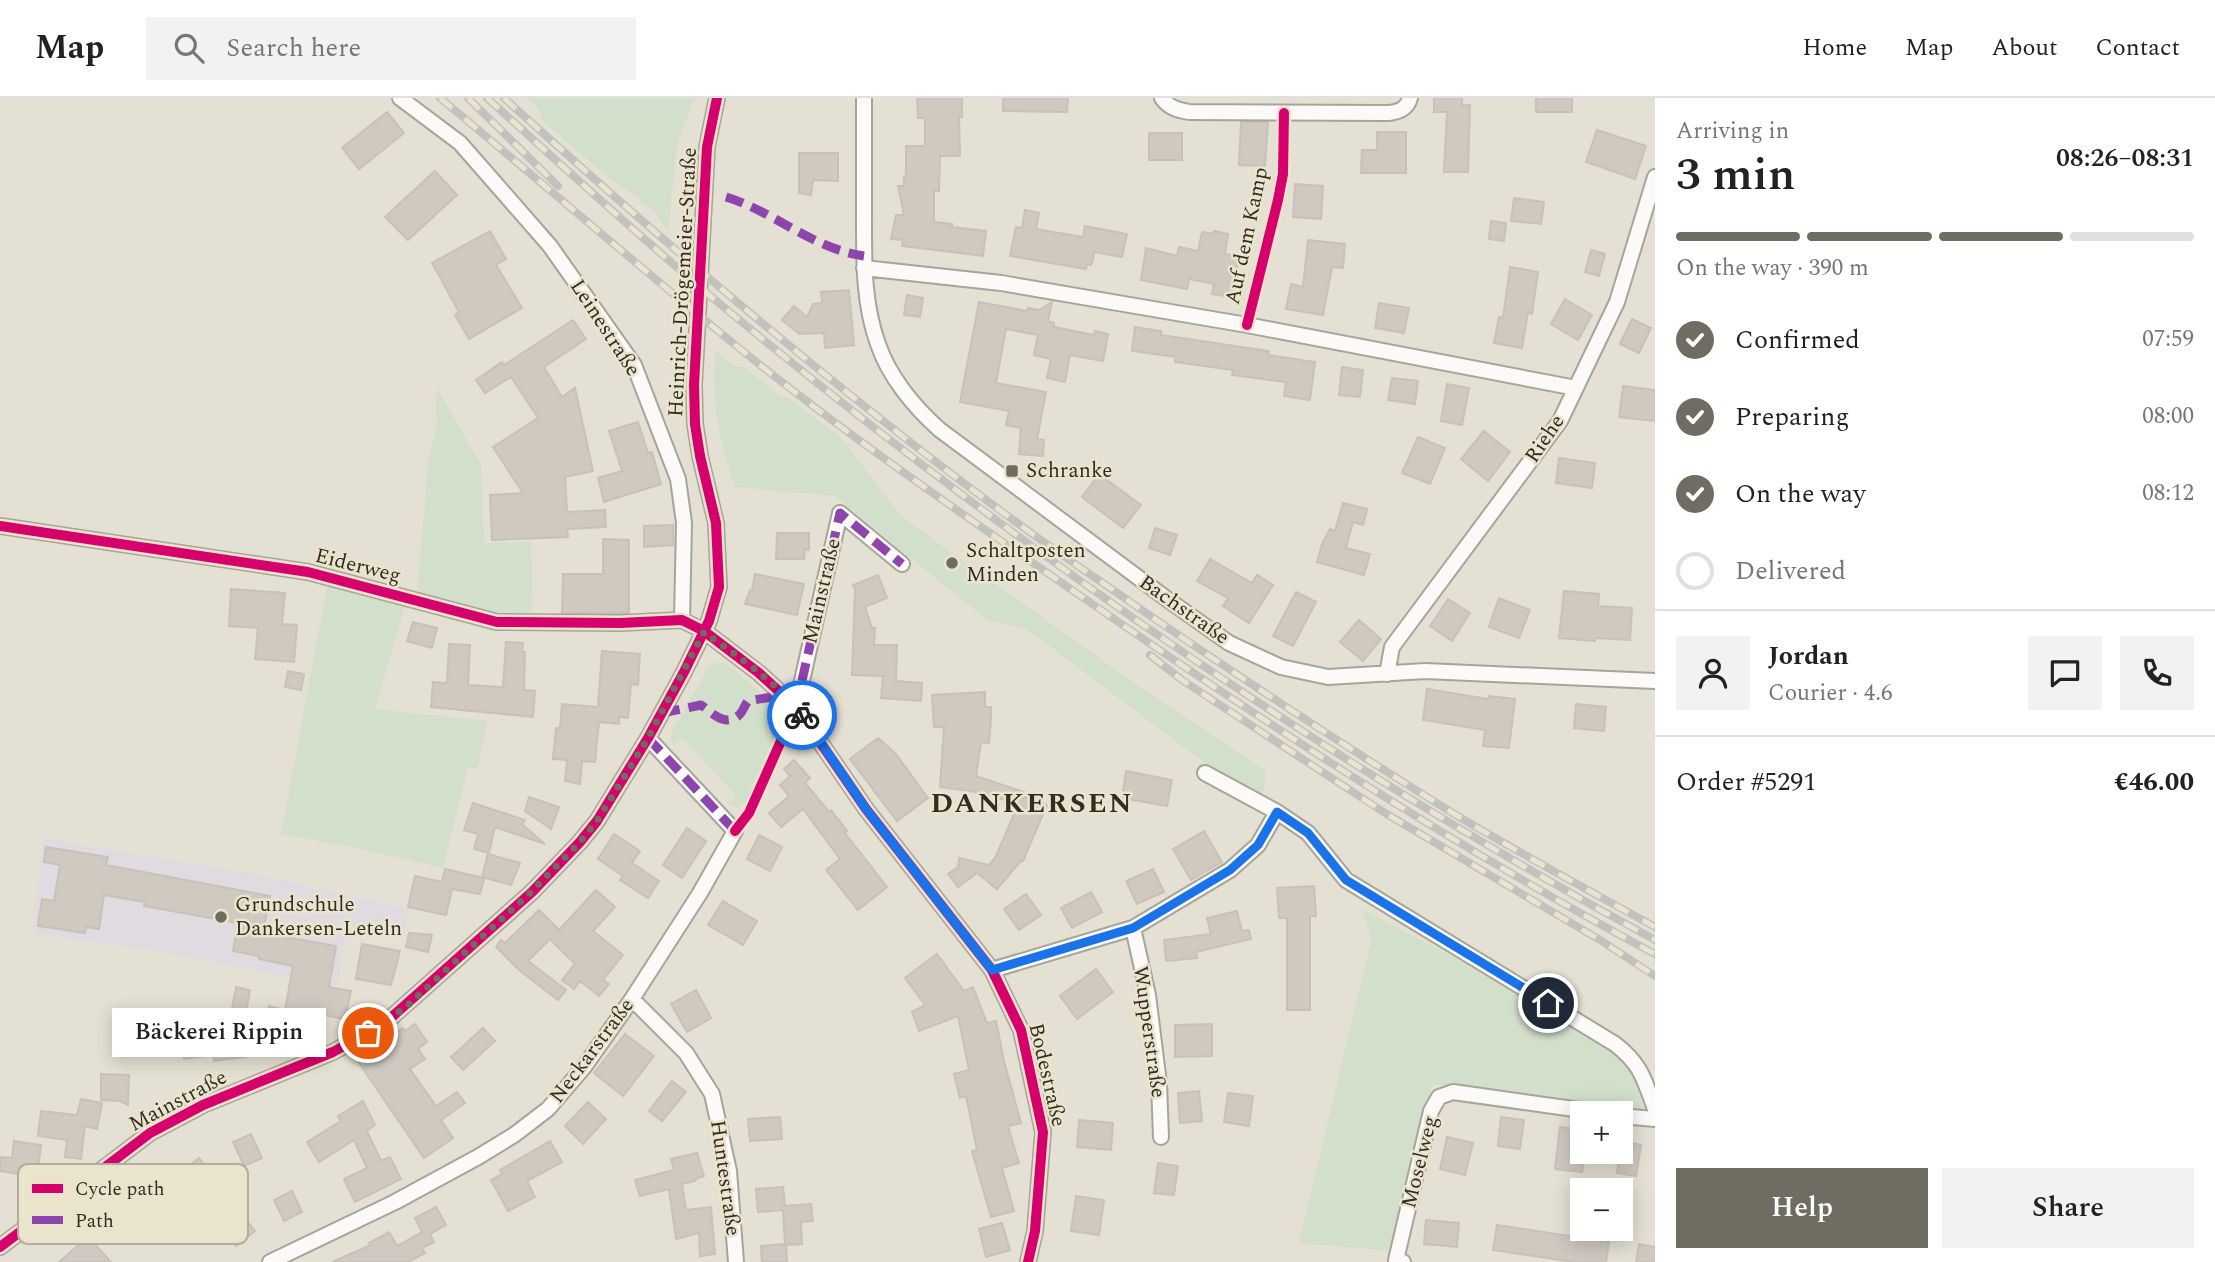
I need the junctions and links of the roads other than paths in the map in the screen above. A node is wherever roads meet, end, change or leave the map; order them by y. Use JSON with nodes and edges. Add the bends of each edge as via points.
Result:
{"nodes":[{"id":1,"x":400,"y":98,"type":"edge"},
{"id":2,"x":717,"y":98,"type":"edge"},
{"id":3,"x":864,"y":98,"type":"edge"},
{"id":4,"x":1162,"y":98,"type":"edge"},
{"id":5,"x":1410,"y":98,"type":"edge"},
{"id":6,"x":1655,"y":177,"type":"edge"},
{"id":7,"x":864,"y":268,"type":"junction"},
{"id":8,"x":1576,"y":388,"type":"junction"},
{"id":9,"x":0,"y":526,"type":"edge"},
{"id":10,"x":902,"y":564,"type":"dead end"},
{"id":11,"x":682,"y":620,"type":"junction"},
{"id":12,"x":704,"y":632,"type":"junction"},
{"id":13,"x":1387,"y":674,"type":"junction"},
{"id":14,"x":1655,"y":681,"type":"edge"},
{"id":15,"x":796,"y":707,"type":"junction"},
{"id":16,"x":648,"y":738,"type":"junction"},
{"id":17,"x":1205,"y":773,"type":"dead end"},
{"id":18,"x":1277,"y":812,"type":"junction"},
{"id":19,"x":1133,"y":928,"type":"junction"},
{"id":20,"x":992,"y":970,"type":"junction"},
{"id":21,"x":632,"y":999,"type":"junction"},
{"id":22,"x":1570,"y":1108,"type":"edge"},
{"id":23,"x":1655,"y":1109,"type":"edge"},
{"id":24,"x":1633,"y":1117,"type":"edge"},
{"id":25,"x":1655,"y":1119,"type":"edge"},
{"id":26,"x":1161,"y":1137,"type":"dead end"},
{"id":27,"x":109,"y":1164,"type":"edge"},
{"id":28,"x":18,"y":1233,"type":"edge"},
{"id":29,"x":0,"y":1247,"type":"edge"},
{"id":30,"x":270,"y":1262,"type":"edge"},
{"id":31,"x":736,"y":1262,"type":"edge"},
{"id":32,"x":1028,"y":1262,"type":"edge"},
{"id":33,"x":1403,"y":1262,"type":"edge"}],
"edges":[{"from":1,"to":11,"type":"street","name":"Leinestraße","via":[[460,143],[532,225],[634,365],[678,479],[684,523]]},
{"from":2,"to":12,"type":"street","name":"Heinrich-Drögemeier-Straße","via":[[707,147],[694,385],[696,434],[716,523],[719,587]]},
{"from":3,"to":7,"type":"street","name":"Bachstraße"},
{"from":4,"to":5,"type":"street","via":[[1178,111],[1189,112],[1363,113],[1398,112]]},
{"from":6,"to":8,"type":"street","name":"Riehe","via":[[1617,302]]},
{"from":7,"to":8,"type":"street","name":"Auf dem Kamp","via":[[1014,285]]},
{"from":7,"to":13,"type":"street","name":"Bachstraße","via":[[878,347],[902,389],[940,430],[1244,651],[1281,667],[1328,677]]},
{"from":8,"to":13,"type":"street","name":"Riehe","via":[[1560,421],[1392,648]]},
{"from":9,"to":11,"type":"street","name":"Eiderweg","via":[[308,572],[497,622]]},
{"from":10,"to":15,"type":"street","name":"Mainstraße","via":[[840,513]]},
{"from":11,"to":12,"type":"street"},
{"from":12,"to":15,"type":"street","name":"Bodestraße"},
{"from":12,"to":16,"type":"street","name":"Mainstraße"},
{"from":13,"to":14,"type":"street","name":"Bachstraße","via":[[1425,671]]},
{"from":15,"to":20,"type":"street","name":"Bodestraße","via":[[866,809]]},
{"from":16,"to":21,"type":"street","name":"Neckarstraße","via":[[735,831]]},
{"from":16,"to":27,"type":"street","name":"Mainstraße","via":[[580,842],[385,1023],[334,1052],[203,1105],[150,1133]]},
{"from":17,"to":18,"type":"street"},
{"from":18,"to":19,"type":"street","via":[[1258,845],[1230,870]]},
{"from":18,"to":23,"type":"street","via":[[1308,833],[1346,880],[1632,1057]]},
{"from":19,"to":20,"type":"street"},
{"from":19,"to":26,"type":"street","name":"Wupperstraße","via":[[1149,995]]},
{"from":20,"to":32,"type":"street","name":"Bodestraße","via":[[1021,1030],[1043,1132]]},
{"from":21,"to":30,"type":"street","name":"Neckarstraße","via":[[548,1109],[514,1135],[395,1202]]},
{"from":21,"to":31,"type":"street","name":"Huntestraße","via":[[686,1053],[712,1094],[729,1171]]},
{"from":22,"to":33,"type":"street","name":"Moselweg","via":[[1453,1092],[1439,1097],[1431,1111],[1396,1260]]},
{"from":24,"to":25,"type":"street"},
{"from":28,"to":29,"type":"street","name":"Mainstraße"}]}
